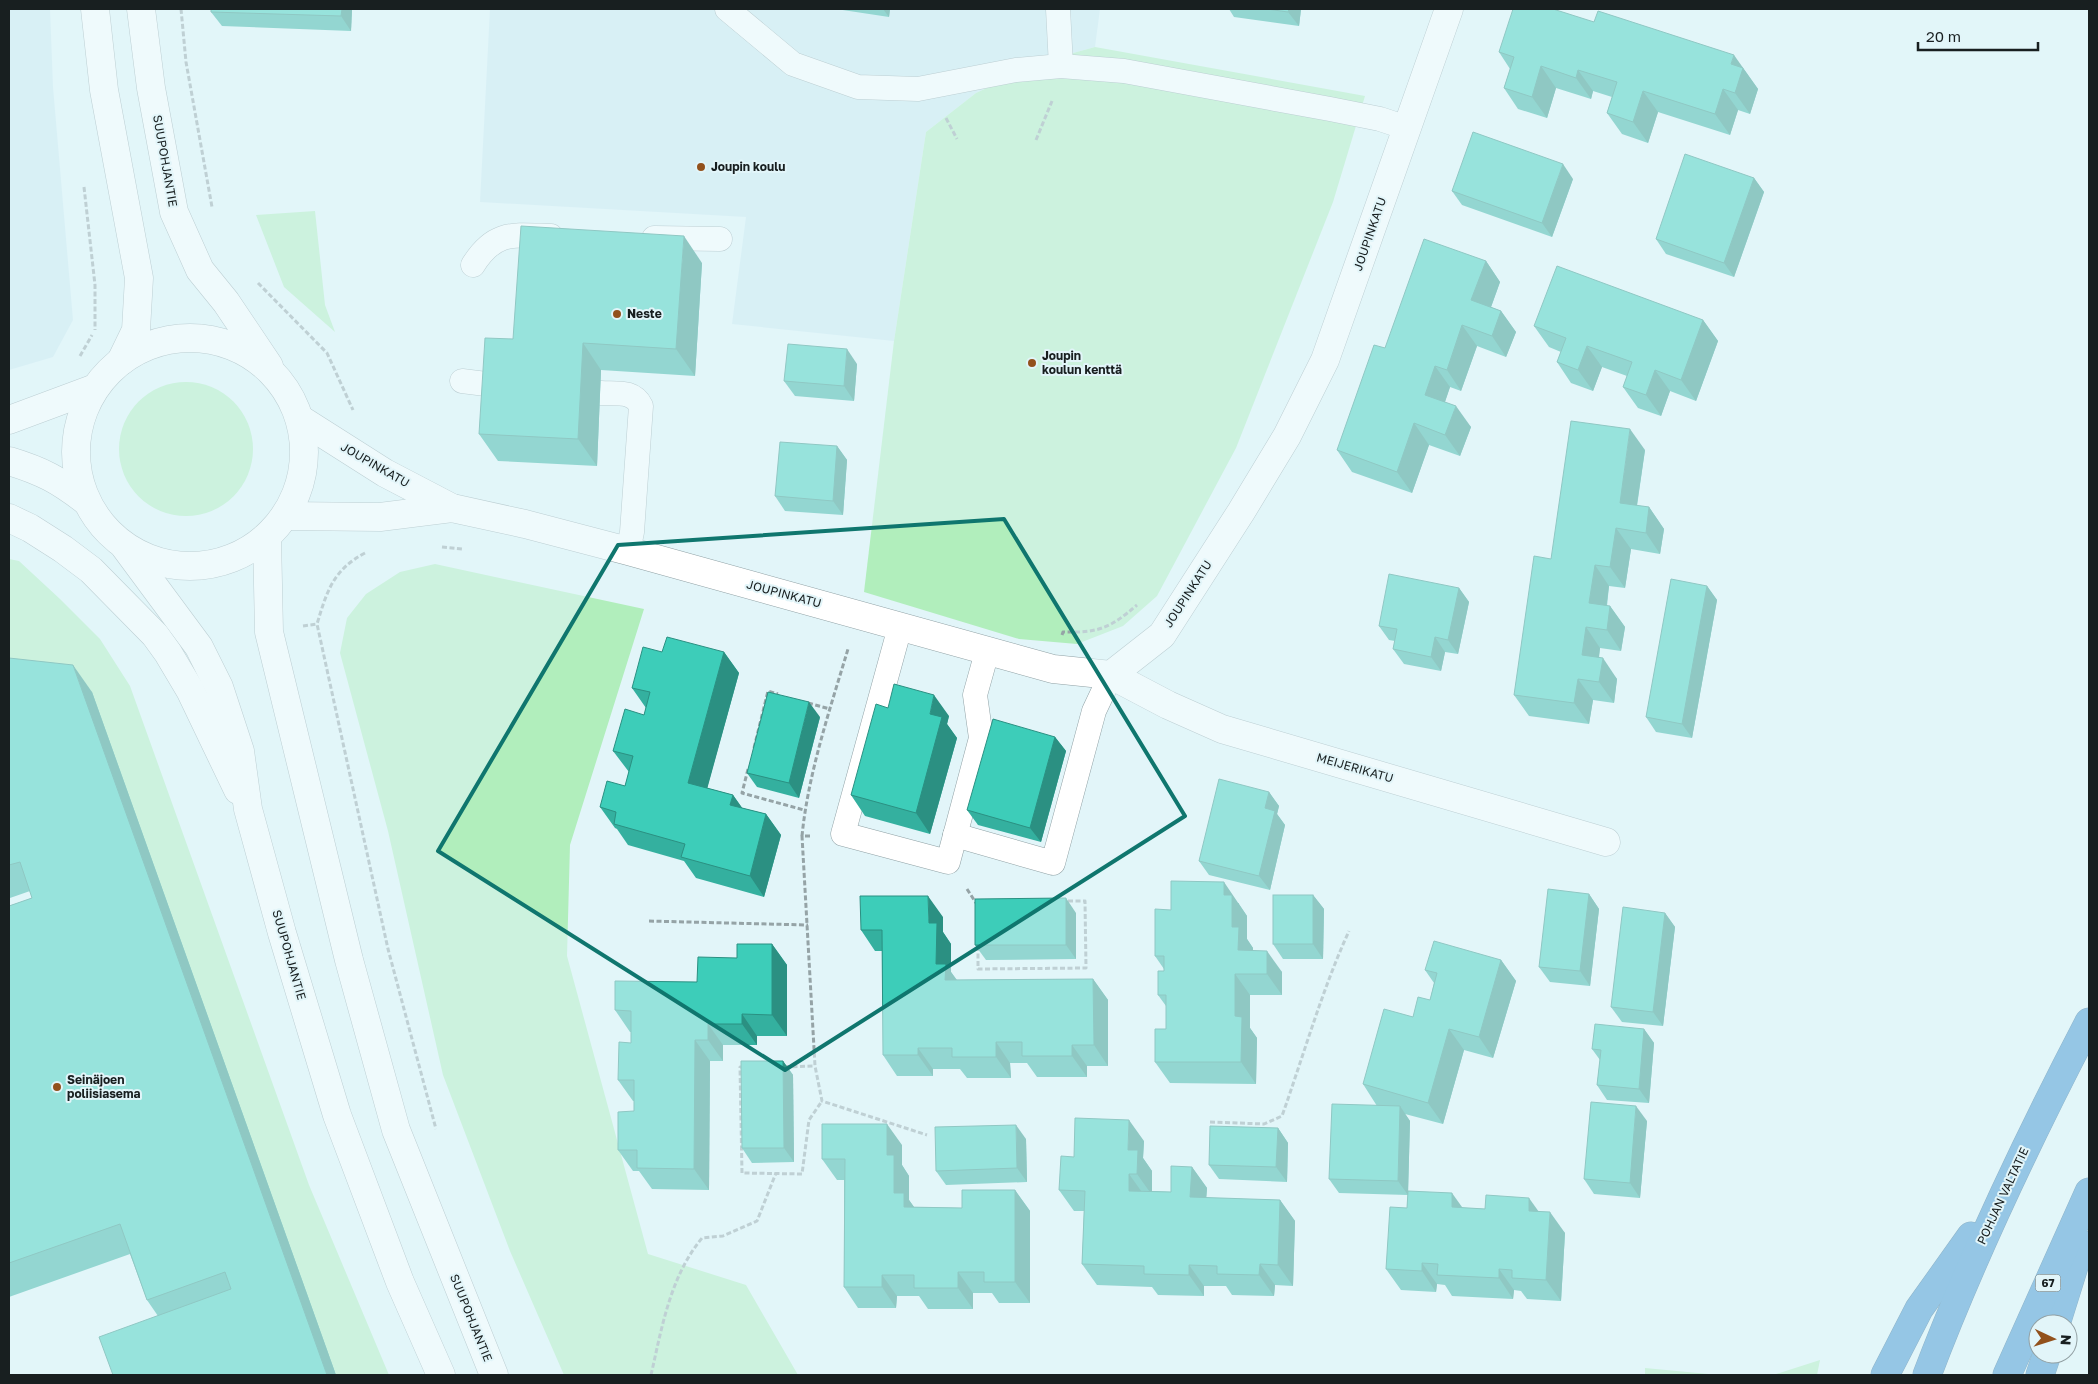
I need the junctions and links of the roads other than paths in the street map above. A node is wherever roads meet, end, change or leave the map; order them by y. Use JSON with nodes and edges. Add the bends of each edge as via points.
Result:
{"nodes":[{"id":1,"x":95,"y":9,"type":"edge"},
{"id":2,"x":141,"y":9,"type":"edge"},
{"id":3,"x":727,"y":9,"type":"edge"},
{"id":4,"x":1058,"y":9,"type":"edge"},
{"id":5,"x":1449,"y":9,"type":"edge"},
{"id":6,"x":1061,"y":66,"type":"junction"},
{"id":7,"x":1407,"y":128,"type":"junction"},
{"id":8,"x":572,"y":236,"type":"edge"},
{"id":9,"x":631,"y":237,"type":"edge"},
{"id":10,"x":720,"y":239,"type":"dead end"},
{"id":11,"x":473,"y":265,"type":"dead end"},
{"id":12,"x":121,"y":361,"type":"junction"},
{"id":13,"x":275,"y":376,"type":"junction"},
{"id":14,"x":462,"y":381,"type":"dead end"},
{"id":15,"x":502,"y":386,"type":"edge"},
{"id":16,"x":95,"y":388,"type":"junction"},
{"id":17,"x":600,"y":393,"type":"dead end"},
{"id":18,"x":300,"y":419,"type":"junction"},
{"id":19,"x":9,"y":420,"type":"edge"},
{"id":20,"x":9,"y":461,"type":"edge"},
{"id":21,"x":86,"y":501,"type":"junction"},
{"id":22,"x":452,"y":508,"type":"junction"},
{"id":23,"x":286,"y":516,"type":"junction"},
{"id":24,"x":9,"y":518,"type":"edge"},
{"id":25,"x":267,"y":537,"type":"junction"},
{"id":26,"x":125,"y":547,"type":"junction"},
{"id":27,"x":628,"y":552,"type":"junction"},
{"id":28,"x":900,"y":627,"type":"junction"},
{"id":29,"x":987,"y":652,"type":"junction"},
{"id":30,"x":1111,"y":674,"type":"junction"},
{"id":31,"x":248,"y":809,"type":"junction"},
{"id":32,"x":955,"y":835,"type":"junction"},
{"id":33,"x":1606,"y":842,"type":"dead end"},
{"id":34,"x":2089,"y":1022,"type":"edge"},
{"id":35,"x":2004,"y":1190,"type":"junction"},
{"id":36,"x":2089,"y":1192,"type":"edge"},
{"id":37,"x":2089,"y":1220,"type":"edge"},
{"id":38,"x":2059,"y":1314,"type":"edge"},
{"id":39,"x":441,"y":1375,"type":"edge"},
{"id":40,"x":494,"y":1375,"type":"edge"},
{"id":41,"x":1885,"y":1375,"type":"edge"},
{"id":42,"x":1927,"y":1375,"type":"edge"},
{"id":43,"x":2007,"y":1375,"type":"edge"}],
"edges":[{"from":1,"to":12,"type":"main road","via":[[104,90],[139,278],[136,330]]},
{"from":2,"to":13,"type":"main road","name":"SUUPOHJANTIE","via":[[151,88],[174,212],[200,270],[226,302]]},
{"from":3,"to":6,"type":"lane","via":[[793,64],[858,87],[918,89],[1016,70]]},
{"from":4,"to":6,"type":"lane"},
{"from":5,"to":7,"type":"main road","name":"JOUPINKATU"},
{"from":6,"to":7,"type":"lane","via":[[1124,71],[1380,119]]},
{"from":7,"to":30,"type":"main road","name":"JOUPINKATU","via":[[1325,360],[1287,436],[1162,635]]},
{"from":8,"to":11,"type":"lane","via":[[512,235],[493,242]]},
{"from":9,"to":10,"type":"lane"},
{"from":12,"to":13,"type":"main road","via":[[153,344],[189,338],[224,343],[252,357]]},
{"from":12,"to":16,"type":"main road"},
{"from":13,"to":18,"type":"main road"},
{"from":14,"to":15,"type":"lane"},
{"from":16,"to":19,"type":"main road"},
{"from":16,"to":21,"type":"main road","via":[[79,424],[76,463]]},
{"from":17,"to":27,"type":"lane","via":[[631,394],[641,406]]},
{"from":18,"to":22,"type":"main road","name":"JOUPINKATU","via":[[385,473]]},
{"from":18,"to":23,"type":"main road","via":[[304,451],[300,482]]},
{"from":20,"to":21,"type":"main road","via":[[36,469],[62,482]]},
{"from":21,"to":26,"type":"main road","via":[[102,527]]},
{"from":22,"to":23,"type":"main road","name":"JOUPINKATU","via":[[380,517]]},
{"from":22,"to":27,"type":"main road","name":"JOUPINKATU"},
{"from":23,"to":25,"type":"main road"},
{"from":24,"to":31,"type":"main road","via":[[30,528],[91,570],[155,636],[190,690]]},
{"from":25,"to":26,"type":"main road","via":[[234,558],[198,567],[159,563]]},
{"from":25,"to":40,"type":"main road","name":"SUUPOHJANTIE","via":[[269,632],[348,960],[396,1130]]},
{"from":26,"to":31,"type":"main road","name":"SUUPOHJANTIE","via":[[199,647],[220,687],[240,751]]},
{"from":27,"to":28,"type":"main road","name":"JOUPINKATU"},
{"from":28,"to":29,"type":"main road","name":"JOUPINKATU"},
{"from":28,"to":32,"type":"lane","via":[[843,834],[948,862]]},
{"from":29,"to":30,"type":"main road","name":"JOUPINKATU","via":[[1053,669]]},
{"from":29,"to":32,"type":"lane","via":[[975,695],[981,738]]},
{"from":30,"to":32,"type":"lane","via":[[1094,711],[1053,863]]},
{"from":30,"to":33,"type":"main road","name":"MEIJERIKATU","via":[[1222,729]]},
{"from":31,"to":39,"type":"main road","name":"SUUPOHJANTIE","via":[[337,1115],[400,1282]]},
{"from":34,"to":35,"type":"highway","name":"POHJAN VALTATIE"},
{"from":35,"to":41,"type":"highway","via":[[1919,1309]]},
{"from":35,"to":42,"type":"highway","name":"POHJAN VALTATIE"},
{"from":36,"to":43,"type":"highway","number":"67"},
{"from":37,"to":38,"type":"highway"}]}
